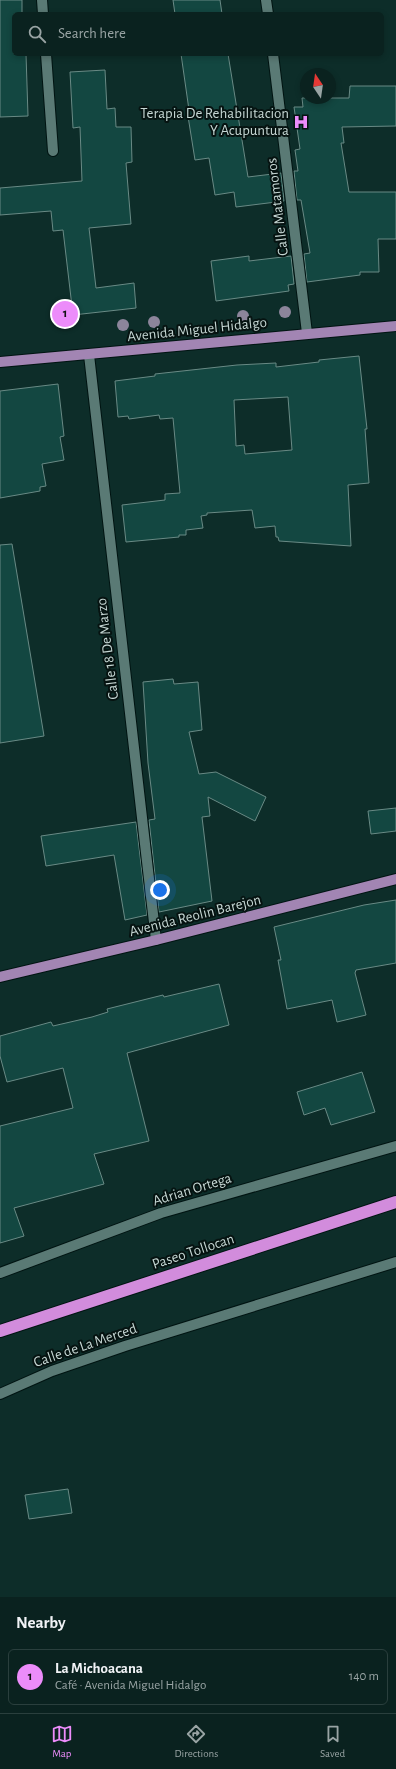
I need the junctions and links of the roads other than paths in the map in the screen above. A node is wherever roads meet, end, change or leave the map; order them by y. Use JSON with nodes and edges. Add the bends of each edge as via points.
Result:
{"nodes":[{"id":1,"x":42,"y":0,"type":"edge"},
{"id":2,"x":266,"y":0,"type":"edge"},
{"id":3,"x":43,"y":12,"type":"edge"},
{"id":4,"x":268,"y":12,"type":"edge"},
{"id":5,"x":46,"y":56,"type":"edge"},
{"id":6,"x":273,"y":56,"type":"edge"},
{"id":7,"x":53,"y":151,"type":"dead end"},
{"id":8,"x":396,"y":326,"type":"edge"},
{"id":9,"x":307,"y":333,"type":"junction"},
{"id":10,"x":89,"y":355,"type":"junction"},
{"id":11,"x":0,"y":362,"type":"edge"},
{"id":12,"x":396,"y":879,"type":"edge"},
{"id":13,"x":156,"y":940,"type":"junction"},
{"id":14,"x":0,"y":978,"type":"edge"},
{"id":15,"x":396,"y":1146,"type":"edge"},
{"id":16,"x":396,"y":1202,"type":"edge"},
{"id":17,"x":396,"y":1262,"type":"edge"},
{"id":18,"x":0,"y":1273,"type":"edge"},
{"id":19,"x":0,"y":1331,"type":"edge"},
{"id":20,"x":0,"y":1394,"type":"edge"}],
"edges":[{"from":1,"to":3,"type":"street"},
{"from":2,"to":4,"type":"street"},
{"from":5,"to":7,"type":"street"},
{"from":6,"to":9,"type":"street","name":"Calle Matamoros"},
{"from":8,"to":9,"type":"main road","name":"Avenida Miguel Hidalgo"},
{"from":9,"to":10,"type":"main road","name":"Avenida Miguel Hidalgo"},
{"from":10,"to":11,"type":"main road","name":"Avenida Miguel Hidalgo"},
{"from":10,"to":13,"type":"street","name":"Calle 18 De Marzo"},
{"from":12,"to":13,"type":"main road","name":"Avenida Reolin Barejon"},
{"from":13,"to":14,"type":"main road","name":"Avenida Reolin Barejon"},
{"from":15,"to":18,"type":"street","name":"Adrian Ortega","via":[[161,1213]]},
{"from":16,"to":19,"type":"highway","name":"Paseo Tollocan"},
{"from":17,"to":20,"type":"street","name":"Calle de La Merced","via":[[125,1346],[52,1371]]}]}
